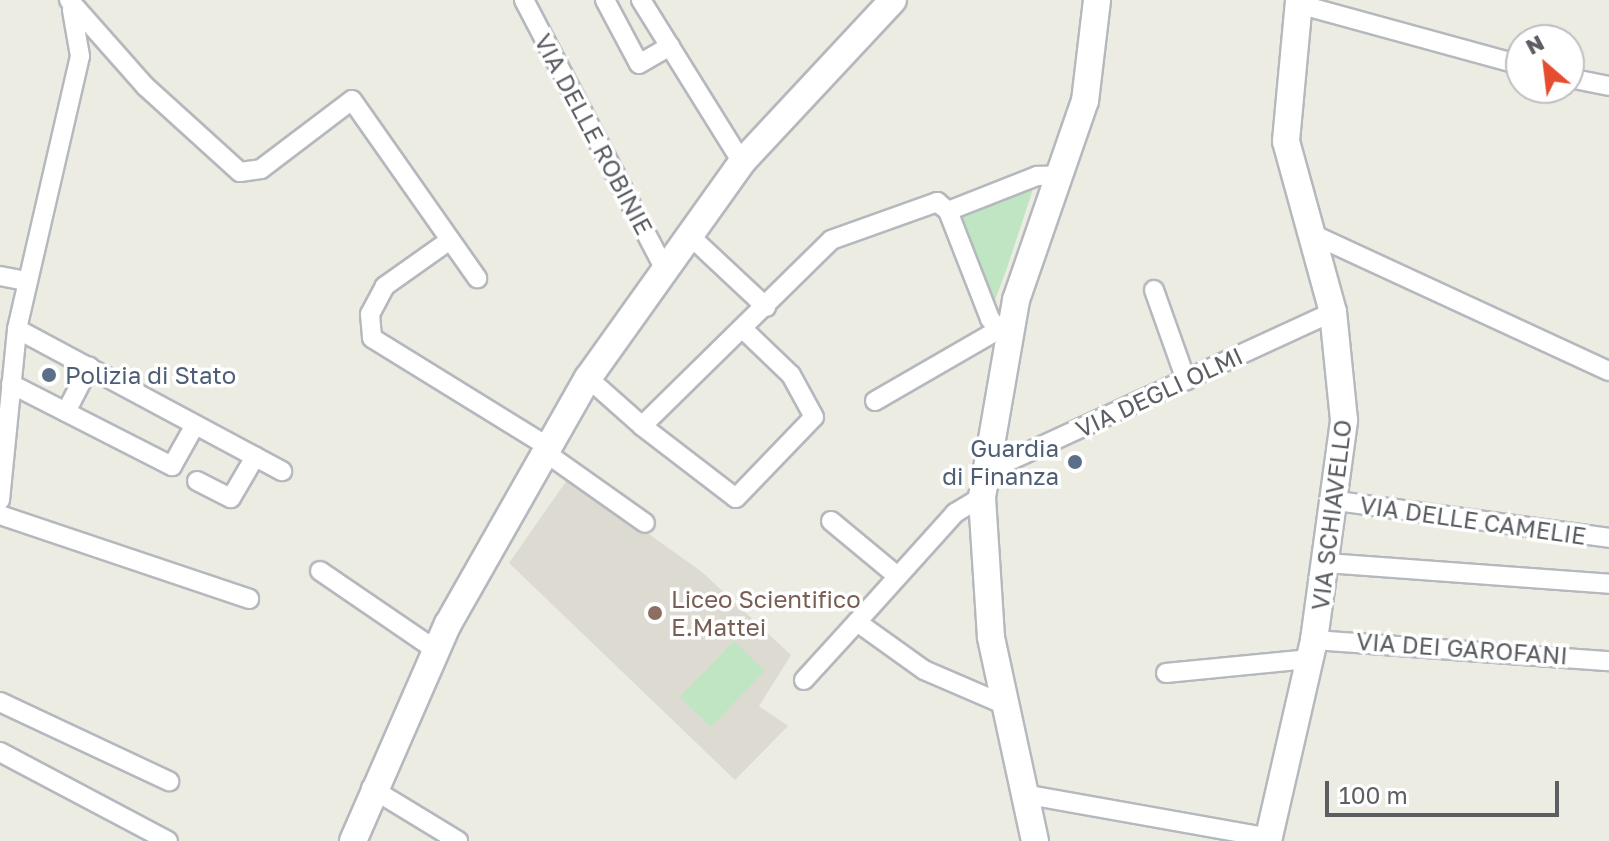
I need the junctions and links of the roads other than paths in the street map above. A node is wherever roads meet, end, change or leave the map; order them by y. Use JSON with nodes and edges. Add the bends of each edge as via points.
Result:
{"nodes":[{"id":1,"x":68,"y":0,"type":"edge"},
{"id":2,"x":524,"y":0,"type":"edge"},
{"id":3,"x":605,"y":0,"type":"edge"},
{"id":4,"x":641,"y":0,"type":"edge"},
{"id":5,"x":1097,"y":0,"type":"edge"},
{"id":6,"x":887,"y":2,"type":"edge"},
{"id":7,"x":1298,"y":2,"type":"edge"},
{"id":8,"x":670,"y":46,"type":"junction"},
{"id":9,"x":1505,"y":60,"type":"edge"},
{"id":10,"x":1585,"y":81,"type":"edge"},
{"id":11,"x":1609,"y":86,"type":"edge"},
{"id":12,"x":742,"y":162,"type":"junction"},
{"id":13,"x":1060,"y":175,"type":"junction"},
{"id":14,"x":948,"y":211,"type":"junction"},
{"id":15,"x":688,"y":234,"type":"junction"},
{"id":16,"x":1312,"y":234,"type":"junction"},
{"id":17,"x":450,"y":240,"type":"junction"},
{"id":18,"x":664,"y":268,"type":"junction"},
{"id":19,"x":0,"y":276,"type":"edge"},
{"id":20,"x":477,"y":278,"type":"dead end"},
{"id":21,"x":26,"y":281,"type":"junction"},
{"id":22,"x":1154,"y":290,"type":"dead end"},
{"id":23,"x":766,"y":307,"type":"junction"},
{"id":24,"x":1333,"y":312,"type":"junction"},
{"id":25,"x":17,"y":329,"type":"junction"},
{"id":26,"x":744,"y":330,"type":"junction"},
{"id":27,"x":1002,"y":335,"type":"junction"},
{"id":28,"x":89,"y":367,"type":"junction"},
{"id":29,"x":1609,"y":371,"type":"edge"},
{"id":30,"x":588,"y":378,"type":"junction"},
{"id":31,"x":1186,"y":380,"type":"junction"},
{"id":32,"x":11,"y":384,"type":"junction"},
{"id":33,"x":875,"y":401,"type":"dead end"},
{"id":34,"x":66,"y":412,"type":"junction"},
{"id":35,"x":195,"y":425,"type":"junction"},
{"id":36,"x":642,"y":426,"type":"junction"},
{"id":37,"x":544,"y":448,"type":"junction"},
{"id":38,"x":255,"y":457,"type":"junction"},
{"id":39,"x":282,"y":471,"type":"dead end"},
{"id":40,"x":1,"y":477,"type":"edge"},
{"id":41,"x":197,"y":481,"type":"dead end"},
{"id":42,"x":984,"y":484,"type":"junction"},
{"id":43,"x":0,"y":500,"type":"edge"},
{"id":44,"x":1337,"y":501,"type":"junction"},
{"id":45,"x":0,"y":515,"type":"edge"},
{"id":46,"x":831,"y":521,"type":"dead end"},
{"id":47,"x":645,"y":523,"type":"dead end"},
{"id":48,"x":1609,"y":538,"type":"edge"},
{"id":49,"x":1326,"y":563,"type":"junction"},
{"id":50,"x":320,"y":571,"type":"dead end"},
{"id":51,"x":896,"y":575,"type":"junction"},
{"id":52,"x":1609,"y":584,"type":"edge"},
{"id":53,"x":249,"y":599,"type":"dead end"},
{"id":54,"x":857,"y":622,"type":"junction"},
{"id":55,"x":1312,"y":649,"type":"junction"},
{"id":56,"x":436,"y":650,"type":"junction"},
{"id":57,"x":1609,"y":661,"type":"edge"},
{"id":58,"x":1166,"y":673,"type":"dead end"},
{"id":59,"x":804,"y":680,"type":"dead end"},
{"id":60,"x":0,"y":702,"type":"edge"},
{"id":61,"x":1003,"y":704,"type":"junction"},
{"id":62,"x":0,"y":752,"type":"edge"},
{"id":63,"x":169,"y":781,"type":"dead end"},
{"id":64,"x":371,"y":788,"type":"junction"},
{"id":65,"x":1023,"y":794,"type":"junction"},
{"id":66,"x":1269,"y":840,"type":"edge"},
{"id":67,"x":168,"y":841,"type":"edge"},
{"id":68,"x":353,"y":841,"type":"edge"},
{"id":69,"x":458,"y":841,"type":"edge"},
{"id":70,"x":1035,"y":841,"type":"edge"}],
"edges":[{"from":1,"to":17,"type":"street","via":[[145,86],[240,172],[261,169],[352,100]]},
{"from":1,"to":21,"type":"street","via":[[80,56]]},
{"from":2,"to":18,"type":"street","name":"VIA DELLE ROBINIE"},
{"from":3,"to":8,"type":"street","via":[[639,64]]},
{"from":4,"to":8,"type":"street"},
{"from":5,"to":13,"type":"street","via":[[1085,101]]},
{"from":6,"to":12,"type":"street"},
{"from":7,"to":9,"type":"street"},
{"from":7,"to":16,"type":"street","name":"VIA SCHIAVELLO","via":[[1286,141]]},
{"from":8,"to":12,"type":"street"},
{"from":10,"to":11,"type":"street"},
{"from":12,"to":15,"type":"street"},
{"from":13,"to":14,"type":"street","via":[[1037,176]]},
{"from":13,"to":27,"type":"street"},
{"from":14,"to":23,"type":"street","via":[[937,202],[831,240]]},
{"from":14,"to":27,"type":"street"},
{"from":15,"to":18,"type":"street"},
{"from":15,"to":23,"type":"street"},
{"from":16,"to":24,"type":"street","name":"VIA SCHIAVELLO"},
{"from":16,"to":29,"type":"street"},
{"from":17,"to":20,"type":"street"},
{"from":17,"to":37,"type":"street","via":[[385,286],[370,314],[372,338]]},
{"from":18,"to":30,"type":"street"},
{"from":19,"to":21,"type":"street"},
{"from":21,"to":25,"type":"street"},
{"from":22,"to":31,"type":"street"},
{"from":23,"to":26,"type":"street"},
{"from":24,"to":31,"type":"street","name":"VIA DEGLI OLMI"},
{"from":24,"to":44,"type":"street","name":"VIA SCHIAVELLO","via":[[1345,382]]},
{"from":25,"to":28,"type":"street"},
{"from":25,"to":32,"type":"street"},
{"from":26,"to":36,"type":"street"},
{"from":26,"to":36,"type":"street","via":[[791,375],[814,417],[736,498]]},
{"from":27,"to":33,"type":"street"},
{"from":27,"to":42,"type":"street"},
{"from":28,"to":34,"type":"street"},
{"from":28,"to":35,"type":"street"},
{"from":30,"to":36,"type":"street"},
{"from":30,"to":37,"type":"street"},
{"from":31,"to":42,"type":"street","name":"VIA DEGLI OLMI"},
{"from":32,"to":34,"type":"street"},
{"from":32,"to":40,"type":"street"},
{"from":34,"to":35,"type":"street","via":[[172,466]]},
{"from":35,"to":38,"type":"street"},
{"from":37,"to":47,"type":"street"},
{"from":37,"to":56,"type":"street"},
{"from":38,"to":39,"type":"street"},
{"from":38,"to":41,"type":"street","via":[[231,498]]},
{"from":40,"to":43,"type":"street"},
{"from":42,"to":51,"type":"street","name":"VIA DEGLI OLMI"},
{"from":42,"to":61,"type":"street","via":[[983,559]]},
{"from":44,"to":48,"type":"street","name":"VIA DELLE CAMELIE"},
{"from":44,"to":49,"type":"street","name":"VIA SCHIAVELLO"},
{"from":45,"to":53,"type":"street"},
{"from":46,"to":51,"type":"street"},
{"from":49,"to":52,"type":"street"},
{"from":49,"to":55,"type":"street","name":"VIA SCHIAVELLO"},
{"from":50,"to":56,"type":"street"},
{"from":51,"to":54,"type":"street","name":"VIA DEGLI OLMI"},
{"from":54,"to":59,"type":"street","name":"VIA DEGLI OLMI"},
{"from":54,"to":61,"type":"street","via":[[924,670]]},
{"from":55,"to":57,"type":"street","name":"VIA DEI GAROFANI"},
{"from":55,"to":58,"type":"street","name":"VIA DEI GAROFANI"},
{"from":55,"to":66,"type":"street","name":"VIA SCHIAVELLO"},
{"from":56,"to":64,"type":"street"},
{"from":60,"to":63,"type":"street"},
{"from":61,"to":65,"type":"street"},
{"from":62,"to":67,"type":"street"},
{"from":64,"to":68,"type":"street"},
{"from":64,"to":69,"type":"street"},
{"from":65,"to":66,"type":"street"},
{"from":65,"to":70,"type":"street"}]}
